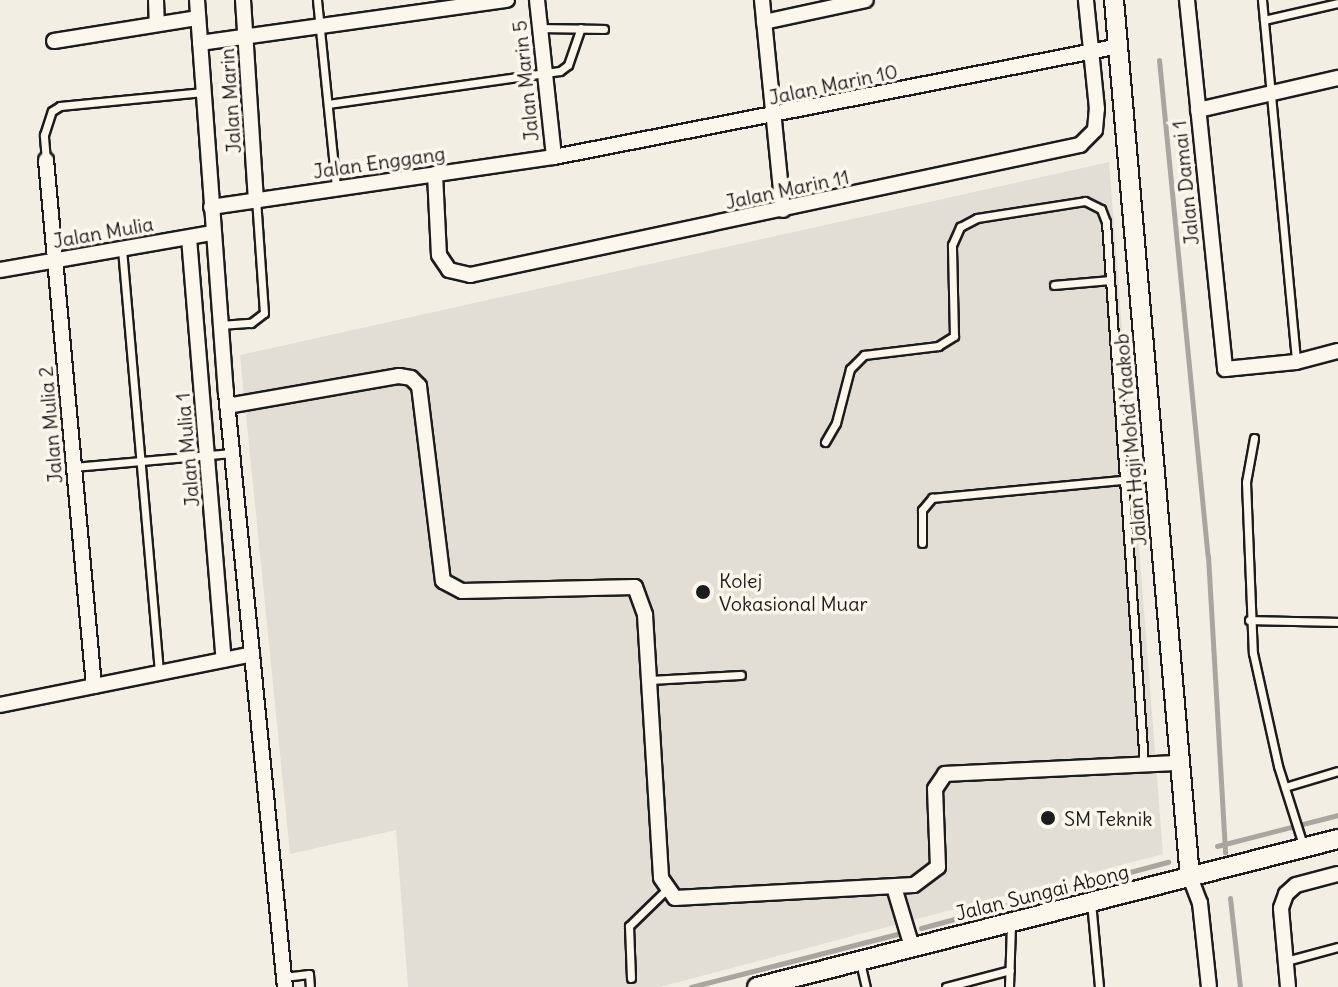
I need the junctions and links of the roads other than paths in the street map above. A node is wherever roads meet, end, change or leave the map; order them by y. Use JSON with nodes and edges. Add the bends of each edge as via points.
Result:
{"nodes":[{"id":1,"x":156,"y":0,"type":"edge"},
{"id":2,"x":197,"y":0,"type":"edge"},
{"id":3,"x":243,"y":0,"type":"edge"},
{"id":4,"x":317,"y":0,"type":"edge"},
{"id":5,"x":507,"y":0,"type":"edge"},
{"id":6,"x":537,"y":0,"type":"edge"},
{"id":7,"x":762,"y":0,"type":"edge"},
{"id":8,"x":866,"y":0,"type":"edge"},
{"id":9,"x":1086,"y":0,"type":"edge"},
{"id":10,"x":1114,"y":0,"type":"edge"},
{"id":11,"x":1187,"y":0,"type":"edge"},
{"id":12,"x":1262,"y":0,"type":"edge"},
{"id":13,"x":465,"y":3,"type":"edge"},
{"id":14,"x":1338,"y":3,"type":"edge"},
{"id":15,"x":198,"y":18,"type":"junction"},
{"id":16,"x":1264,"y":20,"type":"junction"},
{"id":17,"x":764,"y":22,"type":"junction"},
{"id":18,"x":157,"y":24,"type":"junction"},
{"id":19,"x":320,"y":26,"type":"junction"},
{"id":20,"x":540,"y":28,"type":"junction"},
{"id":21,"x":581,"y":28,"type":"junction"},
{"id":22,"x":604,"y":29,"type":"dead end"},
{"id":23,"x":245,"y":37,"type":"junction"},
{"id":24,"x":54,"y":41,"type":"dead end"},
{"id":25,"x":200,"y":43,"type":"junction"},
{"id":26,"x":1119,"y":46,"type":"junction"},
{"id":27,"x":1091,"y":51,"type":"junction"},
{"id":28,"x":545,"y":74,"type":"junction"},
{"id":29,"x":1338,"y":78,"type":"edge"},
{"id":30,"x":203,"y":92,"type":"junction"},
{"id":31,"x":1271,"y":93,"type":"junction"},
{"id":32,"x":328,"y":104,"type":"junction"},
{"id":33,"x":1198,"y":110,"type":"junction"},
{"id":34,"x":773,"y":117,"type":"junction"},
{"id":35,"x":554,"y":157,"type":"junction"},
{"id":36,"x":46,"y":160,"type":"joint"},
{"id":37,"x":435,"y":174,"type":"junction"},
{"id":38,"x":336,"y":188,"type":"junction"},
{"id":39,"x":256,"y":200,"type":"junction"},
{"id":40,"x":211,"y":207,"type":"junction"},
{"id":41,"x":783,"y":210,"type":"junction"},
{"id":42,"x":213,"y":233,"type":"junction"},
{"id":43,"x":189,"y":238,"type":"junction"},
{"id":44,"x":122,"y":249,"type":"junction"},
{"id":45,"x":55,"y":261,"type":"junction"},
{"id":46,"x":0,"y":270,"type":"edge"},
{"id":47,"x":1110,"y":280,"type":"junction"},
{"id":48,"x":1054,"y":285,"type":"dead end"},
{"id":49,"x":220,"y":325,"type":"junction"},
{"id":50,"x":1338,"y":351,"type":"edge"},
{"id":51,"x":1296,"y":362,"type":"junction"},
{"id":52,"x":227,"y":406,"type":"junction"},
{"id":53,"x":1254,"y":438,"type":"dead end"},
{"id":54,"x":825,"y":442,"type":"dead end"},
{"id":55,"x":231,"y":453,"type":"junction"},
{"id":56,"x":207,"y":456,"type":"junction"},
{"id":57,"x":141,"y":462,"type":"junction"},
{"id":58,"x":74,"y":467,"type":"junction"},
{"id":59,"x":1155,"y":477,"type":"junction"},
{"id":60,"x":1123,"y":480,"type":"junction"},
{"id":61,"x":922,"y":543,"type":"dead end"},
{"id":62,"x":1249,"y":620,"type":"junction"},
{"id":63,"x":1338,"y":622,"type":"edge"},
{"id":64,"x":252,"y":654,"type":"junction"},
{"id":65,"x":224,"y":660,"type":"junction"},
{"id":66,"x":159,"y":673,"type":"junction"},
{"id":67,"x":741,"y":675,"type":"dead end"},
{"id":68,"x":649,"y":680,"type":"junction"},
{"id":69,"x":94,"y":686,"type":"junction"},
{"id":70,"x":0,"y":705,"type":"edge"},
{"id":71,"x":1180,"y":763,"type":"junction"},
{"id":72,"x":1144,"y":764,"type":"junction"},
{"id":73,"x":1338,"y":771,"type":"edge"},
{"id":74,"x":1285,"y":787,"type":"junction"},
{"id":75,"x":1338,"y":839,"type":"edge"},
{"id":76,"x":1302,"y":841,"type":"junction"},
{"id":77,"x":1338,"y":874,"type":"edge"},
{"id":78,"x":1190,"y":877,"type":"junction"},
{"id":79,"x":894,"y":887,"type":"junction"},
{"id":80,"x":666,"y":890,"type":"junction"},
{"id":81,"x":1091,"y":902,"type":"junction"},
{"id":82,"x":1011,"y":922,"type":"junction"},
{"id":83,"x":912,"y":947,"type":"junction"},
{"id":84,"x":1338,"y":947,"type":"edge"},
{"id":85,"x":860,"y":961,"type":"junction"},
{"id":86,"x":1286,"y":961,"type":"junction"},
{"id":87,"x":1010,"y":970,"type":"junction"},
{"id":88,"x":631,"y":978,"type":"dead end"},
{"id":89,"x":284,"y":982,"type":"edge"},
{"id":90,"x":310,"y":987,"type":"edge"},
{"id":91,"x":757,"y":987,"type":"edge"},
{"id":92,"x":866,"y":987,"type":"edge"},
{"id":93,"x":946,"y":987,"type":"edge"},
{"id":94,"x":1009,"y":987,"type":"edge"},
{"id":95,"x":1099,"y":987,"type":"edge"},
{"id":96,"x":1209,"y":987,"type":"edge"},
{"id":97,"x":1288,"y":987,"type":"edge"}],
"edges":[{"from":1,"to":18,"type":"street"},
{"from":2,"to":15,"type":"street"},
{"from":3,"to":23,"type":"street","name":"Jalan Marin"},
{"from":4,"to":19,"type":"lane"},
{"from":5,"to":13,"type":"street"},
{"from":6,"to":20,"type":"street","name":"Jalan Marin 5"},
{"from":7,"to":17,"type":"street"},
{"from":8,"to":17,"type":"street"},
{"from":9,"to":27,"type":"street","name":"Jalan Marin 11"},
{"from":10,"to":26,"type":"street","name":"Jalan Haji Mohd Yaakob"},
{"from":11,"to":33,"type":"street","name":"Jalan Damai 1"},
{"from":12,"to":16,"type":"lane"},
{"from":13,"to":19,"type":"street"},
{"from":14,"to":16,"type":"lane"},
{"from":15,"to":18,"type":"street"},
{"from":15,"to":25,"type":"street"},
{"from":16,"to":31,"type":"lane"},
{"from":17,"to":34,"type":"street"},
{"from":18,"to":24,"type":"street"},
{"from":19,"to":23,"type":"street"},
{"from":19,"to":32,"type":"lane"},
{"from":20,"to":21,"type":"lane"},
{"from":20,"to":28,"type":"street","name":"Jalan Marin 5"},
{"from":21,"to":22,"type":"lane"},
{"from":21,"to":28,"type":"lane","via":[[568,65]]},
{"from":23,"to":25,"type":"street"},
{"from":23,"to":39,"type":"street","name":"Jalan Marin"},
{"from":25,"to":30,"type":"street"},
{"from":26,"to":27,"type":"street","name":"Jalan Marin 10"},
{"from":26,"to":59,"type":"street","name":"Jalan Haji Mohd Yaakob"},
{"from":27,"to":34,"type":"street","name":"Jalan Marin 10"},
{"from":27,"to":41,"type":"street","name":"Jalan Marin 11","via":[[1095,130],[1080,145]]},
{"from":28,"to":32,"type":"lane"},
{"from":28,"to":35,"type":"street","name":"Jalan Marin 5"},
{"from":29,"to":31,"type":"street"},
{"from":30,"to":36,"type":"lane","via":[[60,106],[52,111],[44,135]]},
{"from":30,"to":40,"type":"street"},
{"from":31,"to":33,"type":"street"},
{"from":31,"to":51,"type":"lane"},
{"from":32,"to":38,"type":"lane"},
{"from":33,"to":51,"type":"street","name":"Jalan Damai 1","via":[[1222,362],[1232,371]]},
{"from":34,"to":35,"type":"street","name":"Jalan Marin 10"},
{"from":34,"to":41,"type":"street"},
{"from":35,"to":37,"type":"street","name":"Jalan Enggang"},
{"from":36,"to":45,"type":"street","name":"Jalan Mulia 2"},
{"from":37,"to":38,"type":"street","name":"Jalan Enggang"},
{"from":37,"to":41,"type":"street","name":"Jalan Marin 11","via":[[439,255],[449,270],[470,275]]},
{"from":38,"to":39,"type":"street","name":"Jalan Enggang"},
{"from":39,"to":40,"type":"street","name":"Jalan Enggang"},
{"from":39,"to":49,"type":"lane","via":[[264,313],[251,323]]},
{"from":40,"to":42,"type":"street"},
{"from":42,"to":43,"type":"street","name":"Jalan Mulia"},
{"from":42,"to":49,"type":"street"},
{"from":43,"to":44,"type":"street","name":"Jalan Mulia"},
{"from":43,"to":56,"type":"street","name":"Jalan Mulia 1"},
{"from":44,"to":45,"type":"street","name":"Jalan Mulia"},
{"from":44,"to":57,"type":"lane"},
{"from":45,"to":46,"type":"street","name":"Jalan Mulia"},
{"from":45,"to":58,"type":"street","name":"Jalan Mulia 2"},
{"from":47,"to":48,"type":"lane"},
{"from":47,"to":54,"type":"lane","via":[[1106,222],[1094,204],[1085,201],[966,222],[952,245],[954,336],[938,346],[864,355],[850,369],[836,423]]},
{"from":47,"to":60,"type":"lane"},
{"from":49,"to":52,"type":"street"},
{"from":50,"to":51,"type":"street"},
{"from":52,"to":55,"type":"street"},
{"from":52,"to":68,"type":"street","via":[[411,378],[419,386],[443,581],[462,591],[635,587],[645,615]]},
{"from":53,"to":62,"type":"lane","via":[[1246,482]]},
{"from":55,"to":56,"type":"lane"},
{"from":55,"to":64,"type":"street"},
{"from":56,"to":57,"type":"lane"},
{"from":56,"to":65,"type":"street","name":"Jalan Mulia 1"},
{"from":57,"to":58,"type":"lane"},
{"from":57,"to":66,"type":"lane"},
{"from":58,"to":69,"type":"street","name":"Jalan Mulia 2"},
{"from":59,"to":60,"type":"lane"},
{"from":59,"to":71,"type":"street","name":"Jalan Haji Mohd Yaakob"},
{"from":60,"to":61,"type":"lane","via":[[932,498],[922,510]]},
{"from":60,"to":72,"type":"lane"},
{"from":62,"to":63,"type":"lane"},
{"from":62,"to":74,"type":"lane"},
{"from":64,"to":65,"type":"street"},
{"from":64,"to":89,"type":"street"},
{"from":65,"to":66,"type":"street"},
{"from":66,"to":69,"type":"street"},
{"from":67,"to":68,"type":"lane"},
{"from":68,"to":80,"type":"street"},
{"from":69,"to":70,"type":"street"},
{"from":71,"to":72,"type":"street"},
{"from":71,"to":78,"type":"street","name":"Jalan Haji Mohd Yaakob"},
{"from":72,"to":79,"type":"street","via":[[945,774],[935,789],[938,867],[914,885]]},
{"from":73,"to":74,"type":"lane"},
{"from":74,"to":76,"type":"lane"},
{"from":75,"to":76,"type":"street","name":"Jalan Sungai Abong"},
{"from":76,"to":78,"type":"street","name":"Jalan Sungai Abong"},
{"from":77,"to":86,"type":"street","via":[[1296,885],[1286,894],[1281,908]]},
{"from":78,"to":81,"type":"street","name":"Jalan Sungai Abong"},
{"from":78,"to":96,"type":"street","via":[[1200,903]]},
{"from":79,"to":80,"type":"street","via":[[687,899]]},
{"from":79,"to":83,"type":"street"},
{"from":80,"to":88,"type":"lane","via":[[629,926]]},
{"from":81,"to":82,"type":"street","name":"Jalan Sungai Abong"},
{"from":81,"to":95,"type":"lane"},
{"from":82,"to":83,"type":"street","name":"Jalan Sungai Abong"},
{"from":82,"to":87,"type":"lane"},
{"from":83,"to":85,"type":"street","name":"Jalan Sungai Abong"},
{"from":84,"to":86,"type":"lane"},
{"from":85,"to":91,"type":"street","name":"Jalan Sungai Abong"},
{"from":85,"to":92,"type":"lane"},
{"from":86,"to":97,"type":"street"},
{"from":87,"to":93,"type":"lane"},
{"from":87,"to":94,"type":"lane"},
{"from":89,"to":90,"type":"lane","via":[[309,974]]}]}
